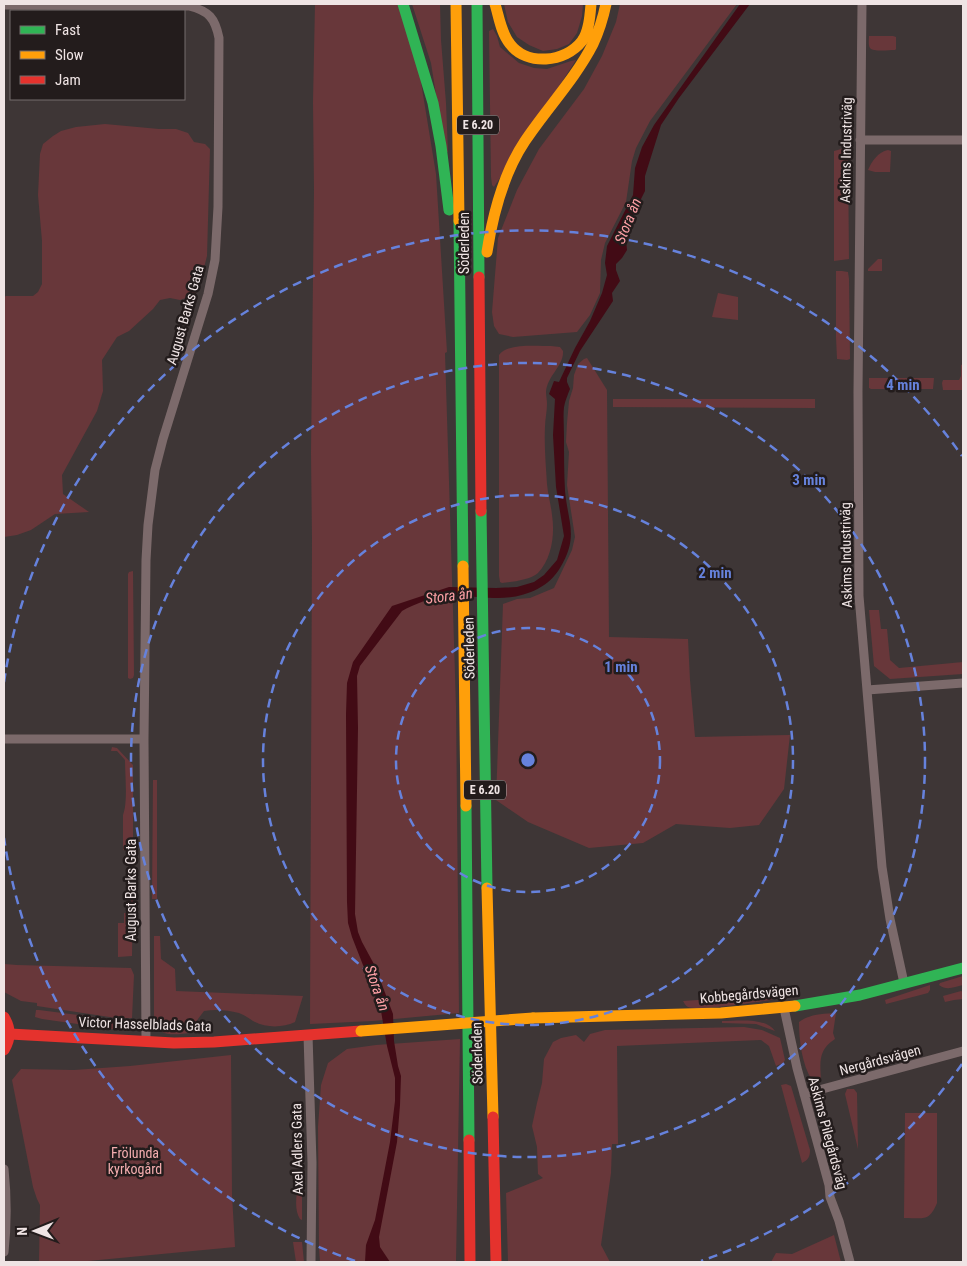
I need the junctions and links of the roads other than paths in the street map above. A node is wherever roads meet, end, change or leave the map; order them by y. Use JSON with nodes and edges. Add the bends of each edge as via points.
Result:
{"nodes":[{"id":1,"x":403,"y":4,"type":"edge"},
{"id":2,"x":456,"y":4,"type":"edge"},
{"id":3,"x":477,"y":4,"type":"edge"},
{"id":4,"x":495,"y":4,"type":"edge"},
{"id":5,"x":591,"y":4,"type":"edge"},
{"id":6,"x":606,"y":4,"type":"edge"},
{"id":7,"x":862,"y":4,"type":"edge"},
{"id":8,"x":4,"y":5,"type":"edge"},
{"id":9,"x":860,"y":140,"type":"junction"},
{"id":10,"x":963,"y":140,"type":"edge"},
{"id":11,"x":459,"y":301,"type":"junction"},
{"id":12,"x":479,"y":304,"type":"junction"},
{"id":13,"x":963,"y":682,"type":"edge"},
{"id":14,"x":867,"y":690,"type":"junction"},
{"id":15,"x":4,"y":739,"type":"edge"},
{"id":16,"x":144,"y":740,"type":"junction"},
{"id":17,"x":963,"y":968,"type":"edge"},
{"id":18,"x":904,"y":983,"type":"junction"},
{"id":19,"x":784,"y":1008,"type":"junction"},
{"id":20,"x":4,"y":1017,"type":"edge"},
{"id":21,"x":362,"y":1031,"type":"joint"},
{"id":22,"x":10,"y":1034,"type":"junction"},
{"id":23,"x":308,"y":1035,"type":"junction"},
{"id":24,"x":146,"y":1041,"type":"junction"},
{"id":25,"x":4,"y":1050,"type":"edge"},
{"id":26,"x":963,"y":1052,"type":"edge"},
{"id":27,"x":804,"y":1094,"type":"junction"},
{"id":28,"x":4,"y":1170,"type":"edge"},
{"id":29,"x":4,"y":1252,"type":"edge"},
{"id":30,"x":311,"y":1262,"type":"edge"},
{"id":31,"x":469,"y":1262,"type":"edge"},
{"id":32,"x":496,"y":1262,"type":"edge"},
{"id":33,"x":850,"y":1262,"type":"edge"}],
"edges":[{"from":1,"to":11,"type":"main road","via":[[440,137]]},
{"from":2,"to":11,"type":"main road","name":"Söderleden","number":"E 6.20"},
{"from":3,"to":12,"type":"main road","name":"Söderleden","number":"E 6.20"},
{"from":4,"to":5,"type":"main road","via":[[511,45],[523,55],[546,59],[570,52],[582,40],[590,19]]},
{"from":6,"to":12,"type":"main road","via":[[596,39],[586,57],[526,141],[502,185]]},
{"from":7,"to":9,"type":"street","name":"Askims Industriväg"},
{"from":8,"to":16,"type":"street","name":"August Barks Gata","via":[[189,6],[200,8],[210,16],[219,38],[215,260],[208,294],[155,470],[146,551]]},
{"from":9,"to":10,"type":"street"},
{"from":9,"to":14,"type":"street","name":"Askims Industriväg","via":[[859,596]]},
{"from":11,"to":31,"type":"main road","name":"Söderleden","number":"E 6.20"},
{"from":12,"to":32,"type":"main road","name":"Söderleden","number":"E 6.20","via":[[485,793]]},
{"from":13,"to":14,"type":"street"},
{"from":14,"to":18,"type":"street","name":"Askims Industriväg","via":[[883,874]]},
{"from":15,"to":16,"type":"street"},
{"from":16,"to":24,"type":"street","name":"August Barks Gata"},
{"from":17,"to":18,"type":"main road","name":"Kobbegårdsvägen"},
{"from":18,"to":19,"type":"main road","name":"Kobbegårdsvägen","via":[[860,995]]},
{"from":19,"to":21,"type":"main road","name":"Kobbegårdsvägen","bridge":true,"via":[[533,1018]]},
{"from":19,"to":27,"type":"street","name":"Askims Pilegårdsväg"},
{"from":20,"to":22,"type":"main road"},
{"from":21,"to":23,"type":"main road","name":"Victor Hasselblads Gata"},
{"from":22,"to":24,"type":"main road","name":"Victor Hasselblads Gata"},
{"from":22,"to":25,"type":"main road"},
{"from":23,"to":24,"type":"main road","name":"Victor Hasselblads Gata","via":[[214,1042]]},
{"from":23,"to":30,"type":"street","name":"Axel Adlers Gata"},
{"from":26,"to":27,"type":"street","name":"Nergårdsvägen"},
{"from":27,"to":33,"type":"street","name":"Askims Pilegårdsväg"},
{"from":28,"to":29,"type":"street","via":[[7,1220]]}]}
